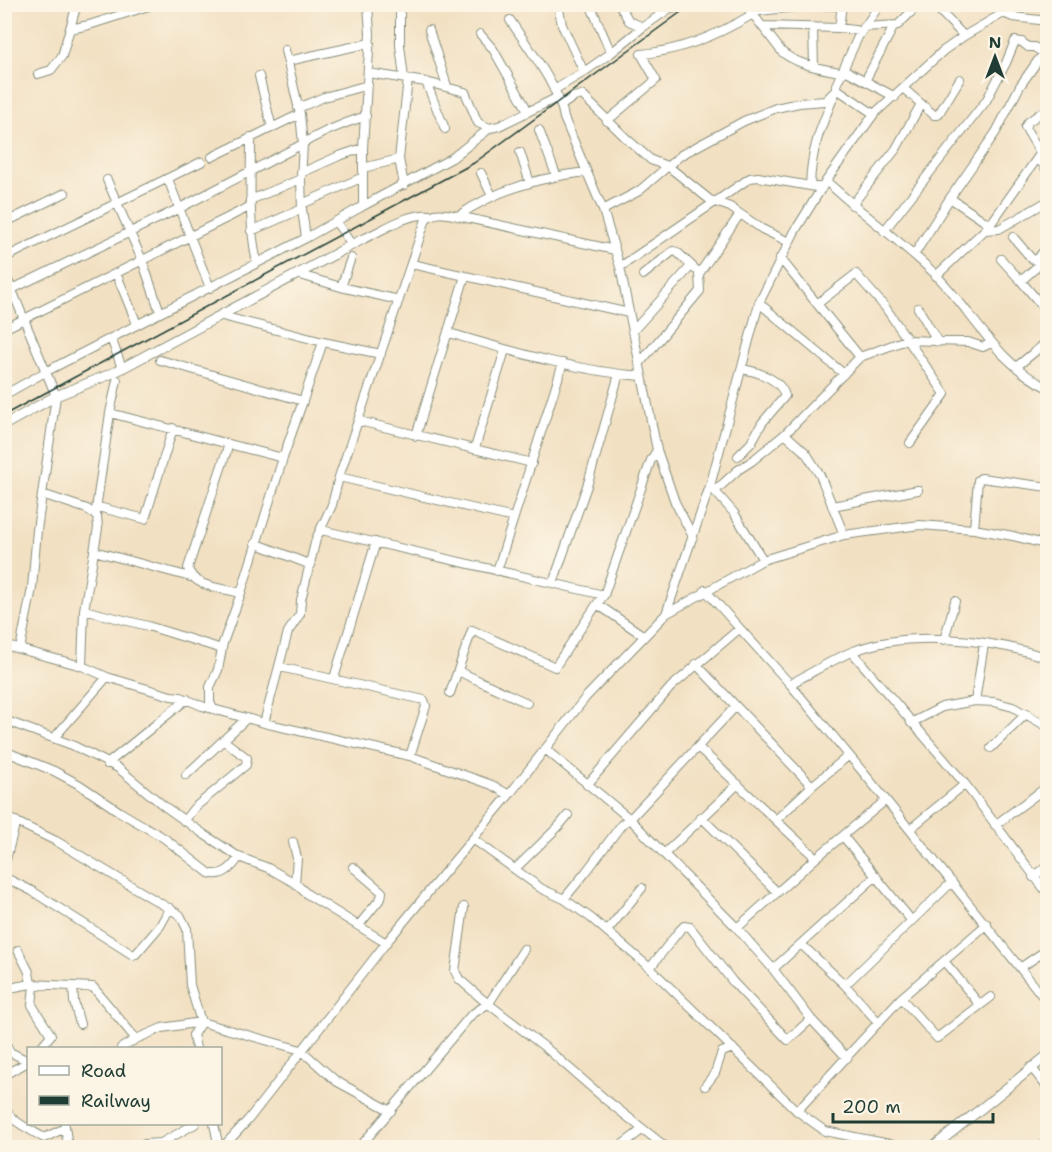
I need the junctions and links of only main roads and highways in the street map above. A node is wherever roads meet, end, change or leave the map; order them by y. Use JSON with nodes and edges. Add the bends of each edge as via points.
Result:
{"nodes":[{"id":1,"x":363,"y":239,"type":"road end"},
{"id":2,"x":4,"y":425,"type":"edge"},
{"id":3,"x":1047,"y":1054,"type":"edge"},
{"id":4,"x":932,"y":1148,"type":"edge"}],
"edges":[{"from":1,"to":2,"type":"main road","via":[[122,368],[56,396]]},
{"from":3,"to":4,"type":"main road"}]}
